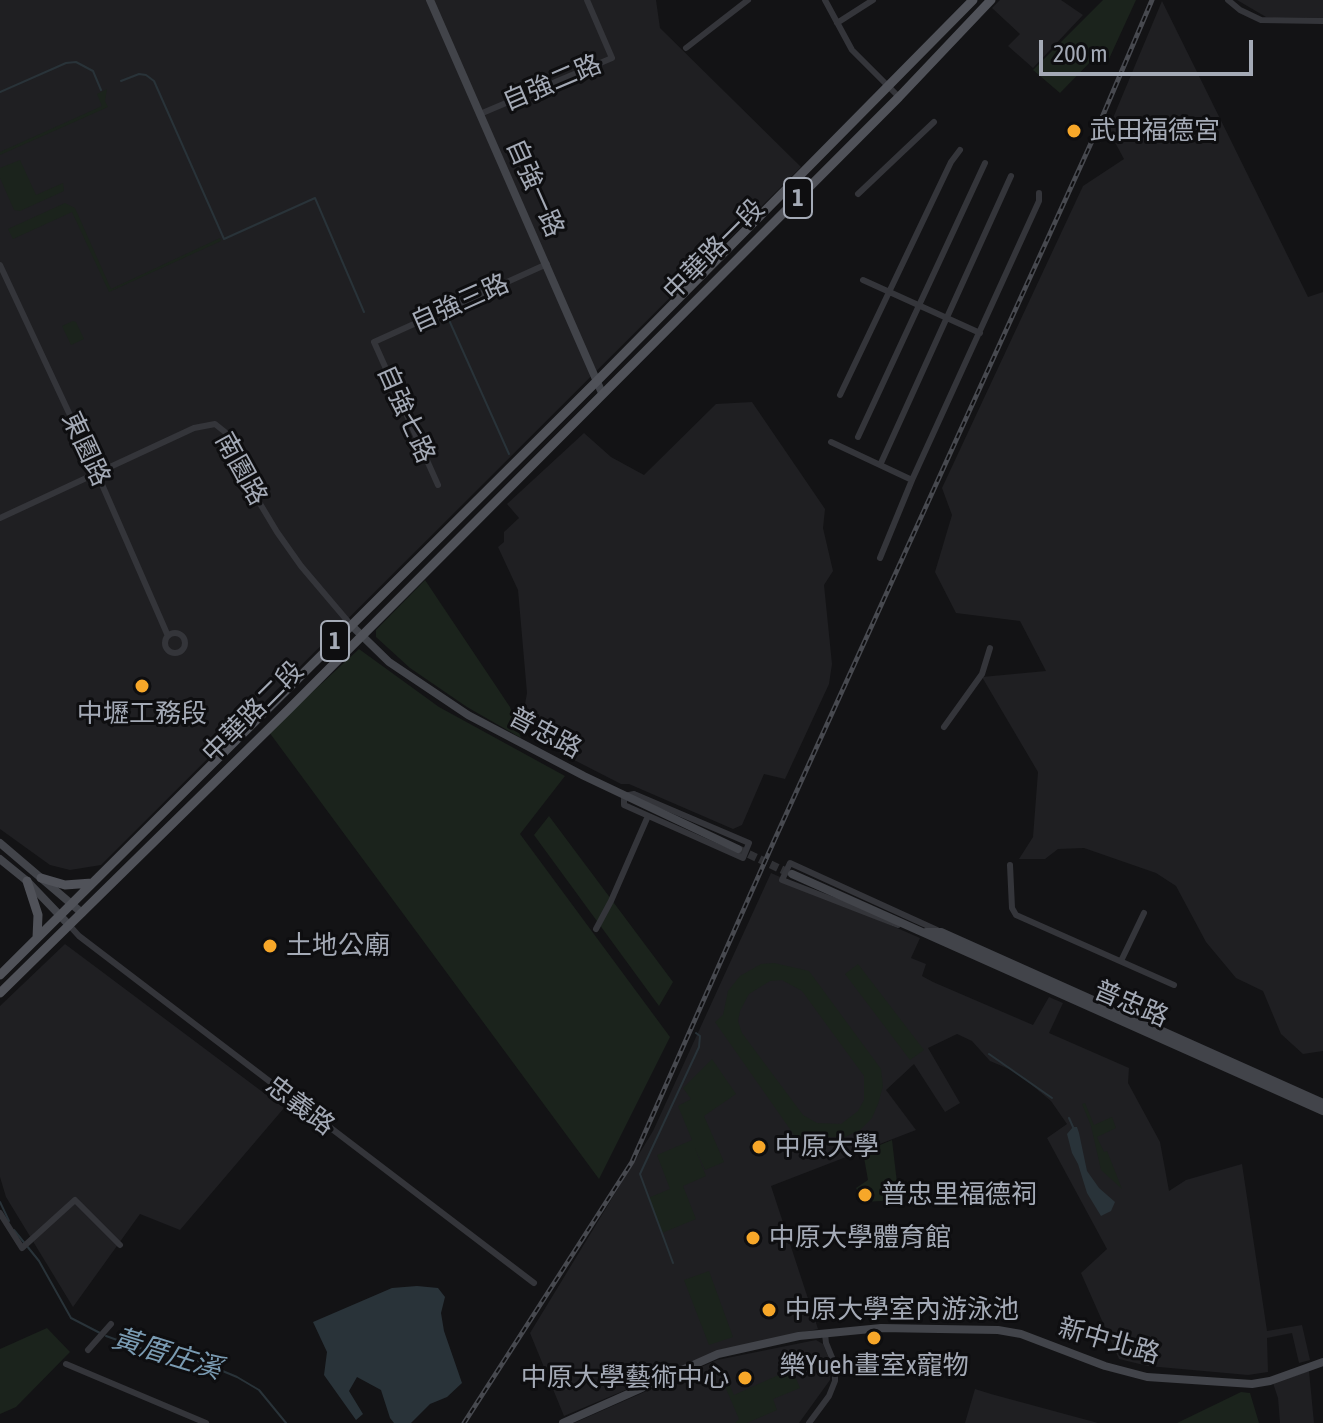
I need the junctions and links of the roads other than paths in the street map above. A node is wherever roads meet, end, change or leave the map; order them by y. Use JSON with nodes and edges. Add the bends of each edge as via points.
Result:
{"nodes":[{"id":1,"x":430,"y":0,"type":"edge"},
{"id":2,"x":587,"y":0,"type":"edge"},
{"id":3,"x":733,"y":0,"type":"edge"},
{"id":4,"x":748,"y":0,"type":"edge"},
{"id":5,"x":825,"y":0,"type":"edge"},
{"id":6,"x":873,"y":0,"type":"edge"},
{"id":7,"x":973,"y":0,"type":"edge"},
{"id":8,"x":991,"y":0,"type":"edge"},
{"id":9,"x":1228,"y":0,"type":"edge"},
{"id":10,"x":737,"y":7,"type":"junction"},
{"id":11,"x":1323,"y":21,"type":"edge"},
{"id":12,"x":837,"y":23,"type":"junction"},
{"id":13,"x":686,"y":48,"type":"dead end"},
{"id":14,"x":889,"y":86,"type":"junction"},
{"id":15,"x":899,"y":97,"type":"junction"},
{"id":16,"x":480,"y":114,"type":"junction"},
{"id":17,"x":934,"y":122,"type":"dead end"},
{"id":18,"x":960,"y":150,"type":"dead end"},
{"id":19,"x":985,"y":163,"type":"dead end"},
{"id":20,"x":1011,"y":176,"type":"dead end"},
{"id":21,"x":1039,"y":193,"type":"dead end"},
{"id":22,"x":858,"y":194,"type":"dead end"},
{"id":23,"x":547,"y":264,"type":"junction"},
{"id":24,"x":0,"y":265,"type":"edge"},
{"id":25,"x":863,"y":280,"type":"dead end"},
{"id":26,"x":890,"y":293,"type":"junction"},
{"id":27,"x":919,"y":305,"type":"junction"},
{"id":28,"x":947,"y":317,"type":"junction"},
{"id":29,"x":980,"y":333,"type":"junction"},
{"id":30,"x":374,"y":342,"type":"joint"},
{"id":31,"x":598,"y":380,"type":"junction"},
{"id":32,"x":602,"y":393,"type":"junction"},
{"id":33,"x":840,"y":395,"type":"dead end"},
{"id":34,"x":858,"y":437,"type":"dead end"},
{"id":35,"x":831,"y":442,"type":"dead end"},
{"id":36,"x":881,"y":463,"type":"junction"},
{"id":37,"x":97,"y":473,"type":"junction"},
{"id":38,"x":912,"y":480,"type":"junction"},
{"id":39,"x":438,"y":485,"type":"dead end"},
{"id":40,"x":0,"y":518,"type":"edge"},
{"id":41,"x":880,"y":558,"type":"dead end"},
{"id":42,"x":351,"y":625,"type":"junction"},
{"id":43,"x":168,"y":636,"type":"dead end"},
{"id":44,"x":361,"y":636,"type":"junction"},
{"id":45,"x":990,"y":648,"type":"dead end"},
{"id":46,"x":944,"y":727,"type":"dead end"},
{"id":47,"x":624,"y":796,"type":"junction"},
{"id":48,"x":648,"y":816,"type":"junction"},
{"id":49,"x":0,"y":843,"type":"edge"},
{"id":50,"x":738,"y":849,"type":"tunnel mouth"},
{"id":51,"x":0,"y":859,"type":"edge"},
{"id":52,"x":1010,"y":865,"type":"dead end"},
{"id":53,"x":792,"y":874,"type":"tunnel mouth"},
{"id":54,"x":41,"y":878,"type":"junction"},
{"id":55,"x":27,"y":881,"type":"junction"},
{"id":56,"x":92,"y":883,"type":"junction"},
{"id":57,"x":72,"y":903,"type":"junction"},
{"id":58,"x":82,"y":913,"type":"junction"},
{"id":59,"x":1144,"y":913,"type":"dead end"},
{"id":60,"x":59,"y":916,"type":"junction"},
{"id":61,"x":69,"y":925,"type":"junction"},
{"id":62,"x":596,"y":929,"type":"dead end"},
{"id":63,"x":937,"y":935,"type":"junction"},
{"id":64,"x":37,"y":938,"type":"junction"},
{"id":65,"x":1121,"y":961,"type":"junction"},
{"id":66,"x":0,"y":975,"type":"edge"},
{"id":67,"x":1174,"y":985,"type":"dead end"},
{"id":68,"x":0,"y":993,"type":"edge"},
{"id":69,"x":1323,"y":1103,"type":"edge"},
{"id":70,"x":1323,"y":1111,"type":"edge"},
{"id":71,"x":0,"y":1213,"type":"edge"},
{"id":72,"x":120,"y":1245,"type":"dead end"},
{"id":73,"x":534,"y":1283,"type":"dead end"},
{"id":74,"x":111,"y":1324,"type":"dead end"},
{"id":75,"x":825,"y":1334,"type":"junction"},
{"id":76,"x":88,"y":1350,"type":"dead end"},
{"id":77,"x":1323,"y":1362,"type":"edge"},
{"id":78,"x":66,"y":1364,"type":"dead end"},
{"id":79,"x":185,"y":1419,"type":"edge"},
{"id":80,"x":206,"y":1423,"type":"edge"},
{"id":81,"x":563,"y":1423,"type":"edge"},
{"id":82,"x":809,"y":1423,"type":"edge"}],
"edges":[{"from":1,"to":16,"type":"street","name":"自強一路"},
{"from":2,"to":16,"type":"street","name":"自強二路","via":[[612,58]]},
{"from":3,"to":10,"type":"street"},
{"from":4,"to":10,"type":"street"},
{"from":5,"to":12,"type":"street"},
{"from":6,"to":12,"type":"street"},
{"from":7,"to":14,"type":"main road","name":"中華路一段","number":"1"},
{"from":8,"to":15,"type":"main road","name":"中華路一段","number":"1"},
{"from":9,"to":11,"type":"street","via":[[1261,20]]},
{"from":10,"to":13,"type":"street"},
{"from":12,"to":14,"type":"street","via":[[852,50]]},
{"from":14,"to":15,"type":"street"},
{"from":14,"to":31,"type":"main road","name":"中華路一段","number":"1"},
{"from":15,"to":32,"type":"main road","name":"中華路一段","number":"1"},
{"from":16,"to":23,"type":"street","name":"自強一路"},
{"from":17,"to":22,"type":"street"},
{"from":18,"to":26,"type":"street"},
{"from":19,"to":27,"type":"street"},
{"from":20,"to":28,"type":"street"},
{"from":21,"to":29,"type":"street"},
{"from":23,"to":30,"type":"street","name":"自強三路"},
{"from":23,"to":31,"type":"street","name":"自強一路"},
{"from":24,"to":37,"type":"street","name":"東園路"},
{"from":25,"to":26,"type":"street"},
{"from":26,"to":27,"type":"street"},
{"from":26,"to":33,"type":"street"},
{"from":27,"to":28,"type":"street"},
{"from":27,"to":34,"type":"street"},
{"from":28,"to":29,"type":"street"},
{"from":28,"to":36,"type":"street"},
{"from":29,"to":38,"type":"street"},
{"from":30,"to":39,"type":"street","name":"自強七路"},
{"from":31,"to":32,"type":"street","name":"自強一路"},
{"from":31,"to":42,"type":"main road","name":"中華路二段","number":"1"},
{"from":32,"to":44,"type":"main road","name":"中華路二段","number":"1"},
{"from":35,"to":36,"type":"street"},
{"from":36,"to":38,"type":"street"},
{"from":37,"to":40,"type":"street","name":"南園路"},
{"from":37,"to":42,"type":"street","name":"南園路","via":[[194,428],[218,425],[277,532]]},
{"from":37,"to":43,"type":"street","name":"東園路"},
{"from":38,"to":41,"type":"street"},
{"from":42,"to":44,"type":"street","name":"普忠路"},
{"from":42,"to":56,"type":"main road","name":"中華路二段","number":"1"},
{"from":44,"to":47,"type":"street","name":"普忠路","via":[[425,689]]},
{"from":44,"to":58,"type":"main road","name":"中華路二段","number":"1"},
{"from":45,"to":46,"type":"street","via":[[982,674]]},
{"from":47,"to":48,"type":"street","via":[[624,805]]},
{"from":47,"to":48,"type":"street","via":[[634,794],[749,843],[743,858]]},
{"from":47,"to":50,"type":"street","name":"普忠路"},
{"from":48,"to":62,"type":"street"},
{"from":49,"to":54,"type":"street"},
{"from":51,"to":55,"type":"street"},
{"from":52,"to":65,"type":"street","via":[[1016,915]]},
{"from":53,"to":63,"type":"street","name":"普忠路"},
{"from":54,"to":56,"type":"main road","via":[[65,885]]},
{"from":54,"to":57,"type":"street"},
{"from":55,"to":60,"type":"street"},
{"from":55,"to":64,"type":"main road","via":[[38,915]]},
{"from":56,"to":57,"type":"main road","name":"中華路二段","number":"1"},
{"from":57,"to":58,"type":"street"},
{"from":57,"to":60,"type":"main road","name":"中華路二段","number":"1"},
{"from":58,"to":61,"type":"main road","name":"中華路二段","number":"1"},
{"from":59,"to":65,"type":"street"},
{"from":60,"to":61,"type":"street"},
{"from":60,"to":64,"type":"main road","name":"中華路二段","number":"1"},
{"from":61,"to":68,"type":"main road","name":"中華路二段","number":"1"},
{"from":61,"to":73,"type":"street","name":"忠義路"},
{"from":63,"to":63,"type":"street","via":[[790,863],[782,880]]},
{"from":63,"to":69,"type":"street","name":"普忠路"},
{"from":63,"to":70,"type":"street","name":"普忠路"},
{"from":64,"to":66,"type":"main road","name":"中華路二段","number":"1"},
{"from":65,"to":67,"type":"street"},
{"from":71,"to":72,"type":"street","via":[[22,1248],[75,1200]]},
{"from":74,"to":76,"type":"street"},
{"from":75,"to":77,"type":"street","name":"新中北路","via":[[926,1327],[998,1330],[1147,1377],[1245,1383],[1270,1381]]},
{"from":75,"to":81,"type":"street","name":"新中北路","via":[[705,1358]]},
{"from":75,"to":82,"type":"street","via":[[835,1381]]},
{"from":78,"to":79,"type":"street"},
{"from":79,"to":80,"type":"street"}]}
